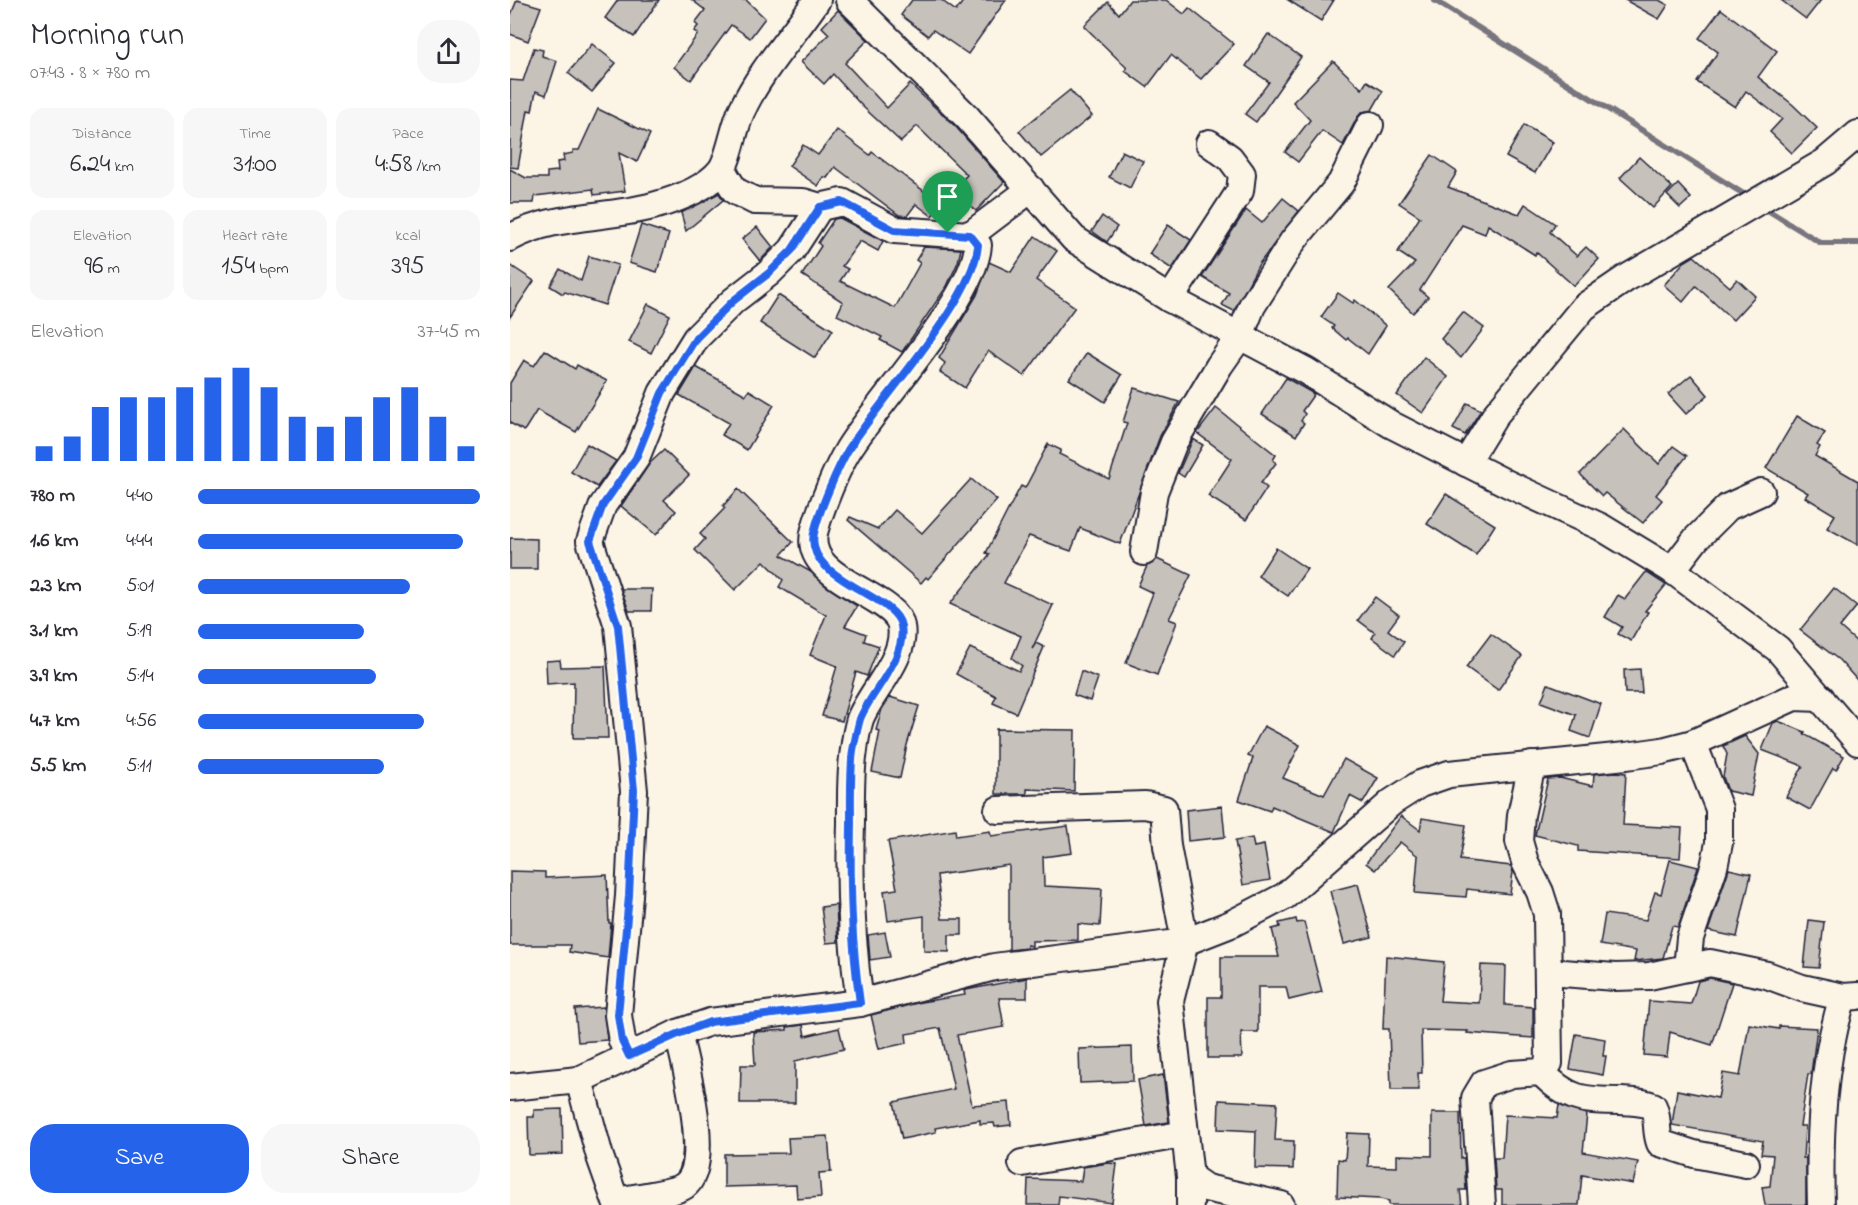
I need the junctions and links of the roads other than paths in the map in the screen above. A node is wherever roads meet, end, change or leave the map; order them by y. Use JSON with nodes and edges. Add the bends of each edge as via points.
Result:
{"nodes":[{"id":1,"x":817,"y":0,"type":"edge"},
{"id":2,"x":856,"y":2,"type":"edge"},
{"id":3,"x":1370,"y":125,"type":"dead end"},
{"id":4,"x":1858,"y":134,"type":"edge"},
{"id":5,"x":1209,"y":143,"type":"dead end"},
{"id":6,"x":722,"y":170,"type":"junction"},
{"id":7,"x":1031,"y":189,"type":"junction"},
{"id":8,"x":820,"y":207,"type":"junction"},
{"id":9,"x":970,"y":235,"type":"junction"},
{"id":10,"x":510,"y":238,"type":"edge"},
{"id":11,"x":1170,"y":299,"type":"junction"},
{"id":12,"x":1240,"y":336,"type":"junction"},
{"id":13,"x":1467,"y":463,"type":"junction"},
{"id":14,"x":1761,"y":492,"type":"dead end"},
{"id":15,"x":1144,"y":552,"type":"dead end"},
{"id":16,"x":1672,"y":570,"type":"junction"},
{"id":17,"x":1821,"y":698,"type":"junction"},
{"id":18,"x":1858,"y":742,"type":"edge"},
{"id":19,"x":1693,"y":743,"type":"junction"},
{"id":20,"x":1532,"y":765,"type":"junction"},
{"id":21,"x":998,"y":810,"type":"dead end"},
{"id":22,"x":1185,"y":942,"type":"junction"},
{"id":23,"x":1688,"y":968,"type":"junction"},
{"id":24,"x":1549,"y":972,"type":"junction"},
{"id":25,"x":1850,"y":997,"type":"edge"},
{"id":26,"x":860,"y":1003,"type":"junction"},
{"id":27,"x":678,"y":1034,"type":"junction"},
{"id":28,"x":629,"y":1056,"type":"junction"},
{"id":29,"x":1541,"y":1072,"type":"junction"},
{"id":30,"x":579,"y":1080,"type":"junction"},
{"id":31,"x":510,"y":1087,"type":"edge"},
{"id":32,"x":1185,"y":1134,"type":"junction"},
{"id":33,"x":1022,"y":1163,"type":"dead end"},
{"id":34,"x":1746,"y":1164,"type":"dead end"},
{"id":35,"x":1190,"y":1177,"type":"junction"},
{"id":36,"x":617,"y":1203,"type":"edge"},
{"id":37,"x":1190,"y":1205,"type":"edge"},
{"id":38,"x":1281,"y":1205,"type":"edge"},
{"id":39,"x":1482,"y":1205,"type":"edge"},
{"id":40,"x":1821,"y":1205,"type":"edge"}],
"edges":[{"from":1,"to":6,"type":"street","via":[[769,63],[741,110]]},
{"from":2,"to":7,"type":"street"},
{"from":3,"to":12,"type":"street","via":[[1341,183],[1293,241],[1252,306]]},
{"from":4,"to":13,"type":"street","via":[[1825,162],[1584,307],[1496,414]]},
{"from":5,"to":11,"type":"street","via":[[1230,158],[1242,174],[1240,191]]},
{"from":6,"to":8,"type":"street","via":[[735,191],[755,201],[803,202]]},
{"from":6,"to":10,"type":"street","via":[[702,187],[653,206],[544,223]]},
{"from":7,"to":9,"type":"street"},
{"from":7,"to":11,"type":"street","via":[[1074,239]]},
{"from":8,"to":9,"type":"street","via":[[842,202],[894,230]]},
{"from":8,"to":28,"type":"street","via":[[792,250],[696,338],[662,393],[636,458],[603,505],[590,541],[618,626],[634,790],[618,1015]]},
{"from":9,"to":26,"type":"street","via":[[978,245],[977,259],[938,328],[847,451],[814,531],[813,549],[821,562],[889,609],[901,623],[898,653],[860,720],[853,752],[849,891]]},
{"from":11,"to":12,"type":"street"},
{"from":12,"to":13,"type":"street","via":[[1306,371],[1392,425]]},
{"from":12,"to":15,"type":"street","via":[[1174,442],[1154,492]]},
{"from":13,"to":16,"type":"street","via":[[1601,527]]},
{"from":14,"to":16,"type":"street","via":[[1728,507]]},
{"from":16,"to":17,"type":"street","via":[[1778,649]]},
{"from":17,"to":18,"type":"street"},
{"from":17,"to":19,"type":"street","via":[[1794,697]]},
{"from":19,"to":20,"type":"street","via":[[1626,756]]},
{"from":19,"to":23,"type":"street","via":[[1719,809],[1719,843],[1690,938]]},
{"from":20,"to":22,"type":"street","via":[[1449,774],[1420,784],[1392,802],[1285,896]]},
{"from":20,"to":24,"type":"street","via":[[1519,841],[1547,914]]},
{"from":21,"to":22,"type":"street","via":[[1145,805],[1164,809]]},
{"from":22,"to":26,"type":"street","via":[[994,967]]},
{"from":22,"to":32,"type":"street","via":[[1170,1001]]},
{"from":23,"to":24,"type":"street","via":[[1649,976],[1615,977]]},
{"from":23,"to":25,"type":"street","via":[[1710,963],[1741,968],[1802,988]]},
{"from":24,"to":29,"type":"street","via":[[1549,1064]]},
{"from":25,"to":40,"type":"street","via":[[1828,1055],[1820,1148]]},
{"from":26,"to":27,"type":"street","via":[[710,1022]]},
{"from":27,"to":28,"type":"street"},
{"from":27,"to":36,"type":"street","via":[[696,1113],[695,1172],[684,1186]]},
{"from":28,"to":30,"type":"street"},
{"from":29,"to":34,"type":"street","via":[[1557,1088],[1576,1098],[1640,1101],[1653,1106],[1658,1116],[1656,1133],[1660,1143]]},
{"from":29,"to":39,"type":"street","via":[[1512,1074],[1484,1083],[1475,1098]]},
{"from":30,"to":31,"type":"street"},
{"from":30,"to":36,"type":"street"},
{"from":32,"to":33,"type":"street"},
{"from":32,"to":35,"type":"street"},
{"from":35,"to":37,"type":"street"},
{"from":35,"to":38,"type":"street","via":[[1206,1188]]}]}
